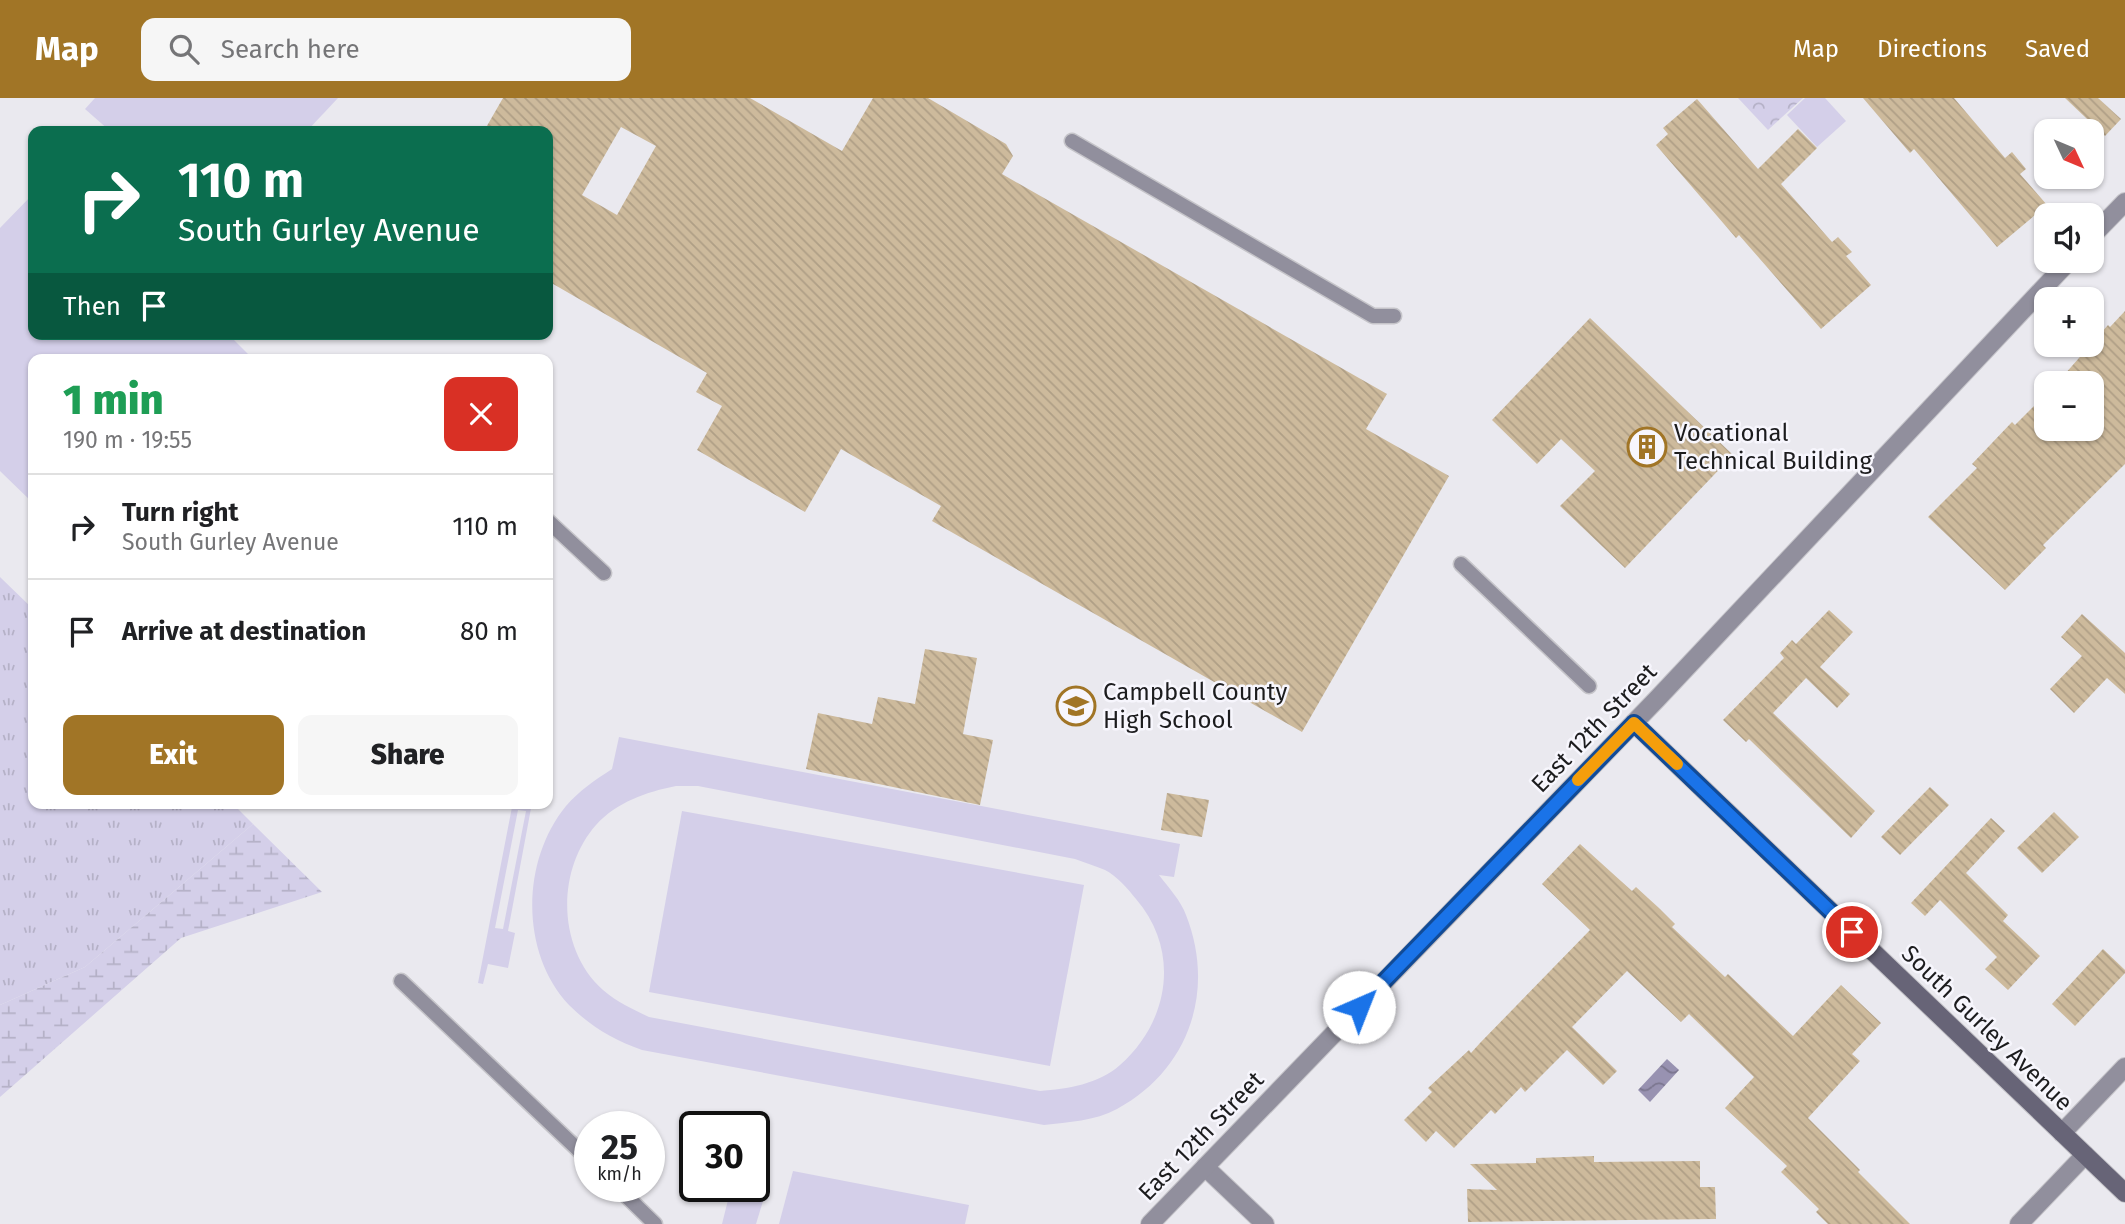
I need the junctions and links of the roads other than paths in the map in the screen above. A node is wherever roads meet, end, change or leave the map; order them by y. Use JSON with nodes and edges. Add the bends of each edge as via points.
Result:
{"nodes":[{"id":1,"x":1072,"y":141,"type":"dead end"},
{"id":2,"x":2125,"y":202,"type":"edge"},
{"id":3,"x":2104,"y":224,"type":"edge"},
{"id":4,"x":2058,"y":273,"type":"edge"},
{"id":5,"x":1395,"y":316,"type":"dead end"},
{"id":6,"x":553,"y":527,"type":"edge"},
{"id":7,"x":1461,"y":564,"type":"dead end"},
{"id":8,"x":604,"y":573,"type":"dead end"},
{"id":9,"x":1589,"y":686,"type":"dead end"},
{"id":10,"x":1634,"y":723,"type":"junction"},
{"id":11,"x":401,"y":981,"type":"dead end"},
{"id":12,"x":2125,"y":1066,"type":"edge"},
{"id":13,"x":2062,"y":1133,"type":"junction"},
{"id":14,"x":574,"y":1146,"type":"edge"},
{"id":15,"x":2085,"y":1155,"type":"junction"},
{"id":16,"x":1205,"y":1167,"type":"junction"},
{"id":17,"x":2125,"y":1193,"type":"edge"},
{"id":18,"x":632,"y":1202,"type":"edge"},
{"id":19,"x":655,"y":1224,"type":"edge"},
{"id":20,"x":1150,"y":1224,"type":"edge"},
{"id":21,"x":1265,"y":1224,"type":"edge"},
{"id":22,"x":2020,"y":1224,"type":"edge"}],
"edges":[{"from":1,"to":5,"type":"lane","via":[[1373,316]]},
{"from":2,"to":3,"type":"street"},
{"from":4,"to":10,"type":"street","name":"East 12th Street"},
{"from":6,"to":8,"type":"lane"},
{"from":7,"to":9,"type":"lane"},
{"from":10,"to":13,"type":"street","name":"South Gurley Avenue"},
{"from":10,"to":16,"type":"street","name":"East 12th Street"},
{"from":11,"to":14,"type":"lane"},
{"from":12,"to":13,"type":"street"},
{"from":13,"to":15,"type":"street","name":"South Gurley Avenue"},
{"from":15,"to":17,"type":"street","name":"South Gurley Avenue"},
{"from":15,"to":22,"type":"street"},
{"from":16,"to":20,"type":"street","name":"East 12th Street"},
{"from":16,"to":21,"type":"street"},
{"from":18,"to":19,"type":"lane"}]}
